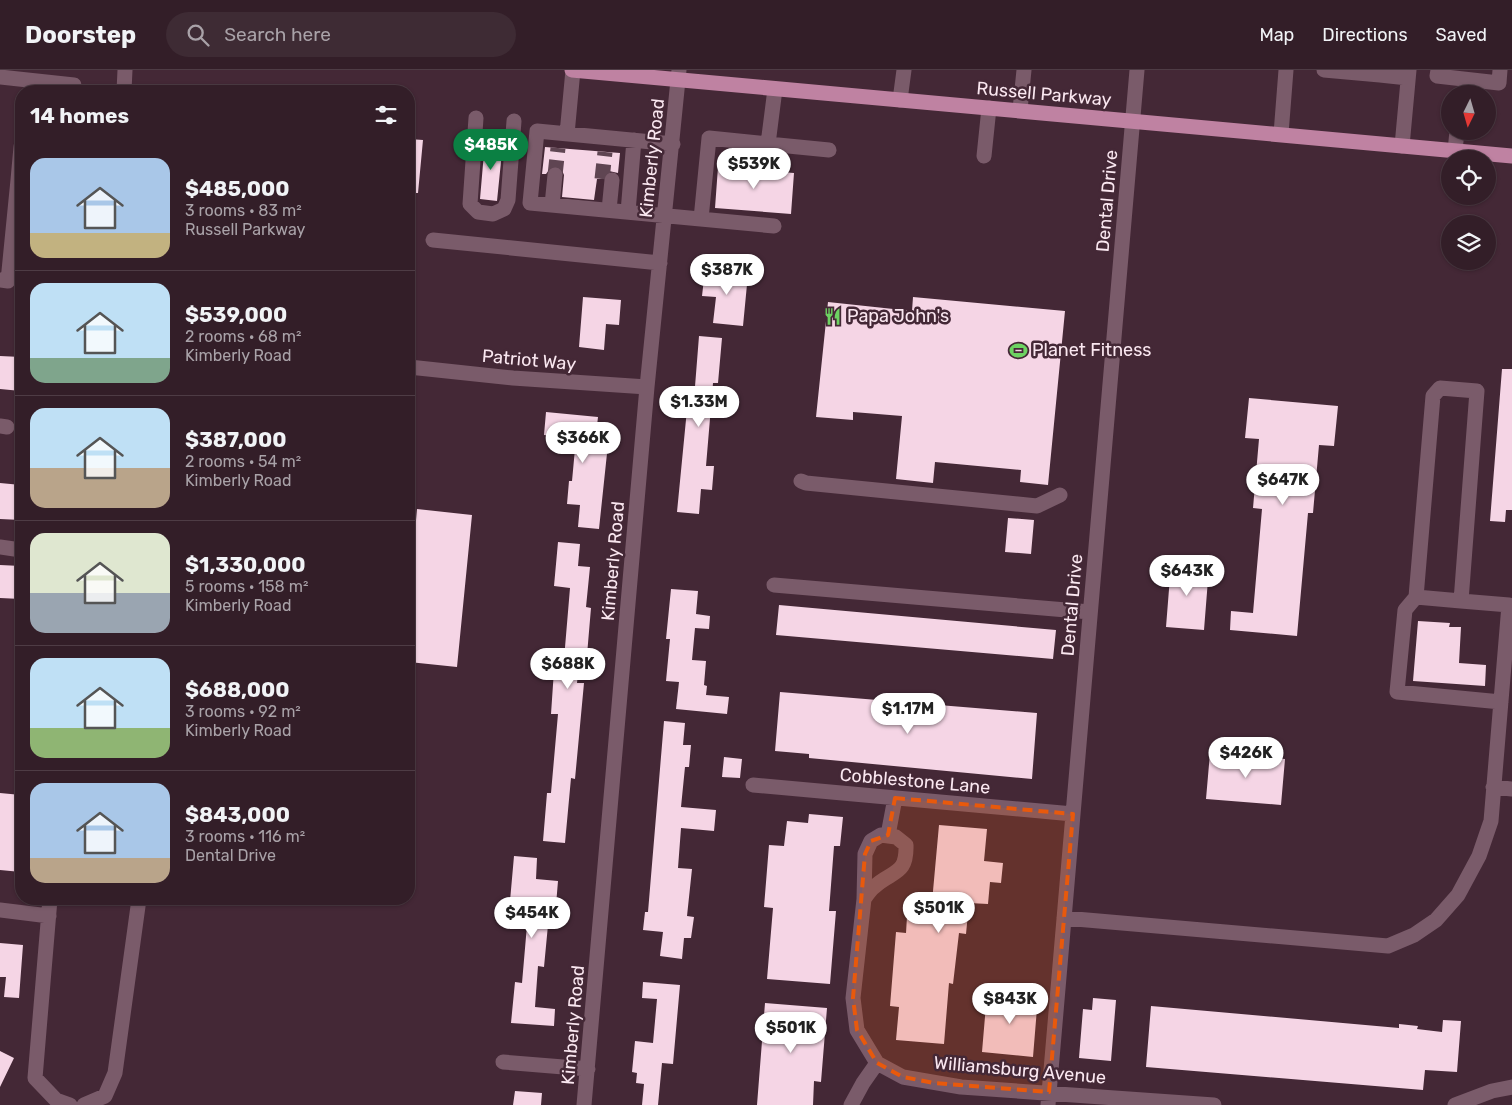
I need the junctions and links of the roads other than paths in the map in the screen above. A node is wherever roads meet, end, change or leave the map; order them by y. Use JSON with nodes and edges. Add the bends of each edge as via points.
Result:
{"nodes":[{"id":1,"x":126,"y":70,"type":"edge"},
{"id":2,"x":573,"y":70,"type":"edge"},
{"id":3,"x":904,"y":70,"type":"edge"},
{"id":4,"x":1024,"y":70,"type":"edge"},
{"id":5,"x":1137,"y":70,"type":"edge"},
{"id":6,"x":1286,"y":70,"type":"edge"},
{"id":7,"x":1324,"y":70,"type":"edge"},
{"id":8,"x":1438,"y":70,"type":"edge"},
{"id":9,"x":1500,"y":70,"type":"edge"},
{"id":10,"x":1380,"y":72,"type":"edge"},
{"id":11,"x":630,"y":73,"type":"edge"},
{"id":12,"x":1409,"y":74,"type":"edge"},
{"id":13,"x":679,"y":76,"type":"edge"},
{"id":14,"x":0,"y":77,"type":"edge"},
{"id":15,"x":24,"y":85,"type":"edge"},
{"id":16,"x":125,"y":85,"type":"edge"},
{"id":17,"x":1457,"y":85,"type":"edge"},
{"id":18,"x":1480,"y":85,"type":"edge"},
{"id":19,"x":775,"y":89,"type":"junction"},
{"id":20,"x":900,"y":100,"type":"junction"},
{"id":21,"x":989,"y":108,"type":"junction"},
{"id":22,"x":1020,"y":110,"type":"junction"},
{"id":23,"x":476,"y":118,"type":"dead end"},
{"id":24,"x":1132,"y":120,"type":"junction"},
{"id":25,"x":1281,"y":134,"type":"junction"},
{"id":26,"x":553,"y":137,"type":"junction"},
{"id":27,"x":634,"y":140,"type":"junction"},
{"id":28,"x":673,"y":144,"type":"junction"},
{"id":29,"x":768,"y":144,"type":"junction"},
{"id":30,"x":1402,"y":146,"type":"junction"},
{"id":31,"x":829,"y":150,"type":"dead end"},
{"id":32,"x":1444,"y":150,"type":"edge"},
{"id":33,"x":1496,"y":155,"type":"edge"},
{"id":34,"x":984,"y":156,"type":"dead end"},
{"id":35,"x":1512,"y":156,"type":"edge"},
{"id":36,"x":550,"y":174,"type":"tunnel mouth"},
{"id":37,"x":607,"y":179,"type":"tunnel mouth"},
{"id":38,"x":548,"y":205,"type":"junction"},
{"id":39,"x":604,"y":210,"type":"junction"},
{"id":40,"x":628,"y":212,"type":"junction"},
{"id":41,"x":665,"y":216,"type":"junction"},
{"id":42,"x":701,"y":219,"type":"junction"},
{"id":43,"x":15,"y":222,"type":"edge"},
{"id":44,"x":774,"y":226,"type":"dead end"},
{"id":45,"x":433,"y":240,"type":"dead end"},
{"id":46,"x":660,"y":263,"type":"junction"},
{"id":47,"x":0,"y":280,"type":"edge"},
{"id":48,"x":415,"y":368,"type":"edge"},
{"id":49,"x":647,"y":387,"type":"junction"},
{"id":50,"x":801,"y":481,"type":"dead end"},
{"id":51,"x":1060,"y":495,"type":"dead end"},
{"id":52,"x":0,"y":548,"type":"edge"},
{"id":53,"x":15,"y":549,"type":"edge"},
{"id":54,"x":774,"y":585,"type":"dead end"},
{"id":55,"x":1416,"y":597,"type":"junction"},
{"id":56,"x":1461,"y":601,"type":"junction"},
{"id":57,"x":1511,"y":605,"type":"edge"},
{"id":58,"x":1090,"y":612,"type":"junction"},
{"id":59,"x":1509,"y":650,"type":"edge"},
{"id":60,"x":1501,"y":702,"type":"junction"},
{"id":61,"x":754,"y":785,"type":"dead end"},
{"id":62,"x":1493,"y":787,"type":"junction"},
{"id":63,"x":1512,"y":789,"type":"edge"},
{"id":64,"x":895,"y":798,"type":"junction"},
{"id":65,"x":1073,"y":814,"type":"junction"},
{"id":66,"x":888,"y":835,"type":"junction"},
{"id":67,"x":864,"y":899,"type":"junction"},
{"id":68,"x":50,"y":905,"type":"edge"},
{"id":69,"x":139,"y":905,"type":"edge"},
{"id":70,"x":0,"y":910,"type":"edge"},
{"id":71,"x":49,"y":916,"type":"junction"},
{"id":72,"x":1064,"y":918,"type":"junction"},
{"id":73,"x":503,"y":1062,"type":"dead end"},
{"id":74,"x":877,"y":1063,"type":"junction"},
{"id":75,"x":588,"y":1069,"type":"junction"},
{"id":76,"x":1512,"y":1087,"type":"edge"},
{"id":77,"x":1048,"y":1099,"type":"edge"},
{"id":78,"x":70,"y":1105,"type":"edge"},
{"id":79,"x":84,"y":1105,"type":"edge"},
{"id":80,"x":584,"y":1105,"type":"edge"},
{"id":81,"x":851,"y":1105,"type":"edge"},
{"id":82,"x":1214,"y":1105,"type":"edge"},
{"id":83,"x":1456,"y":1105,"type":"edge"}],
"edges":[{"from":1,"to":16,"type":"street"},
{"from":2,"to":11,"type":"main road","name":"Russell Parkway"},
{"from":2,"to":26,"type":"street"},
{"from":3,"to":20,"type":"street"},
{"from":4,"to":22,"type":"street"},
{"from":5,"to":24,"type":"street","name":"Dental Drive"},
{"from":6,"to":25,"type":"street"},
{"from":7,"to":10,"type":"street"},
{"from":8,"to":17,"type":"street","via":[[1437,76]]},
{"from":9,"to":18,"type":"street","via":[[1498,83]]},
{"from":10,"to":12,"type":"street"},
{"from":11,"to":13,"type":"main road","name":"Russell Parkway"},
{"from":12,"to":30,"type":"street"},
{"from":13,"to":19,"type":"main road","name":"Russell Parkway"},
{"from":13,"to":28,"type":"street","name":"Kimberly Road"},
{"from":14,"to":15,"type":"street"},
{"from":19,"to":20,"type":"main road","name":"Russell Parkway"},
{"from":19,"to":29,"type":"street"},
{"from":20,"to":21,"type":"main road","name":"Russell Parkway"},
{"from":21,"to":22,"type":"main road","name":"Russell Parkway"},
{"from":21,"to":34,"type":"street"},
{"from":22,"to":24,"type":"main road","name":"Russell Parkway"},
{"from":23,"to":26,"type":"street","via":[[470,204],[478,212],[493,214],[504,209],[508,200],[517,122]]},
{"from":24,"to":25,"type":"main road","name":"Russell Parkway"},
{"from":24,"to":58,"type":"street","name":"Dental Drive"},
{"from":25,"to":30,"type":"main road","name":"Russell Parkway"},
{"from":26,"to":27,"type":"street","via":[[610,145]]},
{"from":26,"to":38,"type":"street","via":[[530,203]]},
{"from":27,"to":28,"type":"street"},
{"from":27,"to":40,"type":"street"},
{"from":28,"to":41,"type":"street","name":"Kimberly Road"},
{"from":29,"to":31,"type":"street"},
{"from":29,"to":42,"type":"street","via":[[709,138]]},
{"from":30,"to":32,"type":"main road","name":"Russell Parkway"},
{"from":33,"to":35,"type":"main road","name":"Russell Parkway"},
{"from":36,"to":38,"type":"street"},
{"from":37,"to":39,"type":"street"},
{"from":38,"to":39,"type":"street"},
{"from":39,"to":40,"type":"street"},
{"from":40,"to":41,"type":"street"},
{"from":41,"to":42,"type":"street"},
{"from":41,"to":46,"type":"street","name":"Kimberly Road"},
{"from":42,"to":44,"type":"street"},
{"from":43,"to":47,"type":"street","via":[[8,281]]},
{"from":45,"to":46,"type":"street"},
{"from":46,"to":49,"type":"street","name":"Kimberly Road"},
{"from":48,"to":49,"type":"street","name":"Patriot Way"},
{"from":49,"to":75,"type":"street","name":"Kimberly Road"},
{"from":50,"to":51,"type":"street","via":[[1037,506]]},
{"from":52,"to":53,"type":"street"},
{"from":54,"to":58,"type":"street"},
{"from":55,"to":56,"type":"street"},
{"from":55,"to":56,"type":"street","via":[[1433,396],[1440,388],[1477,391]]},
{"from":55,"to":60,"type":"street","via":[[1405,610],[1397,692]]},
{"from":56,"to":57,"type":"street"},
{"from":57,"to":59,"type":"street"},
{"from":58,"to":65,"type":"street","name":"Dental Drive"},
{"from":59,"to":60,"type":"street"},
{"from":60,"to":62,"type":"street"},
{"from":61,"to":64,"type":"street","name":"Cobblestone Lane"},
{"from":62,"to":63,"type":"street"},
{"from":62,"to":72,"type":"street","via":[[1491,821],[1480,856],[1458,895],[1429,925],[1388,946]]},
{"from":64,"to":65,"type":"street","name":"Cobblestone Lane"},
{"from":64,"to":66,"type":"street"},
{"from":65,"to":72,"type":"street","name":"Dental Drive"},
{"from":66,"to":67,"type":"street","via":[[870,841],[865,854]]},
{"from":66,"to":67,"type":"street","via":[[906,845],[906,858],[900,872],[874,886]]},
{"from":67,"to":74,"type":"street","via":[[853,998],[857,1030]]},
{"from":68,"to":71,"type":"street"},
{"from":69,"to":79,"type":"street","via":[[115,1073],[105,1096]]},
{"from":70,"to":71,"type":"street"},
{"from":71,"to":78,"type":"street","via":[[36,1078],[56,1100]]},
{"from":72,"to":77,"type":"street","name":"Dental Drive"},
{"from":73,"to":75,"type":"street"},
{"from":74,"to":77,"type":"street","name":"Williamsburg Avenue","via":[[903,1077]]},
{"from":74,"to":81,"type":"street"},
{"from":75,"to":80,"type":"street","name":"Kimberly Road"},
{"from":76,"to":83,"type":"street"},
{"from":77,"to":82,"type":"street","name":"Williamsburg Avenue"}]}
